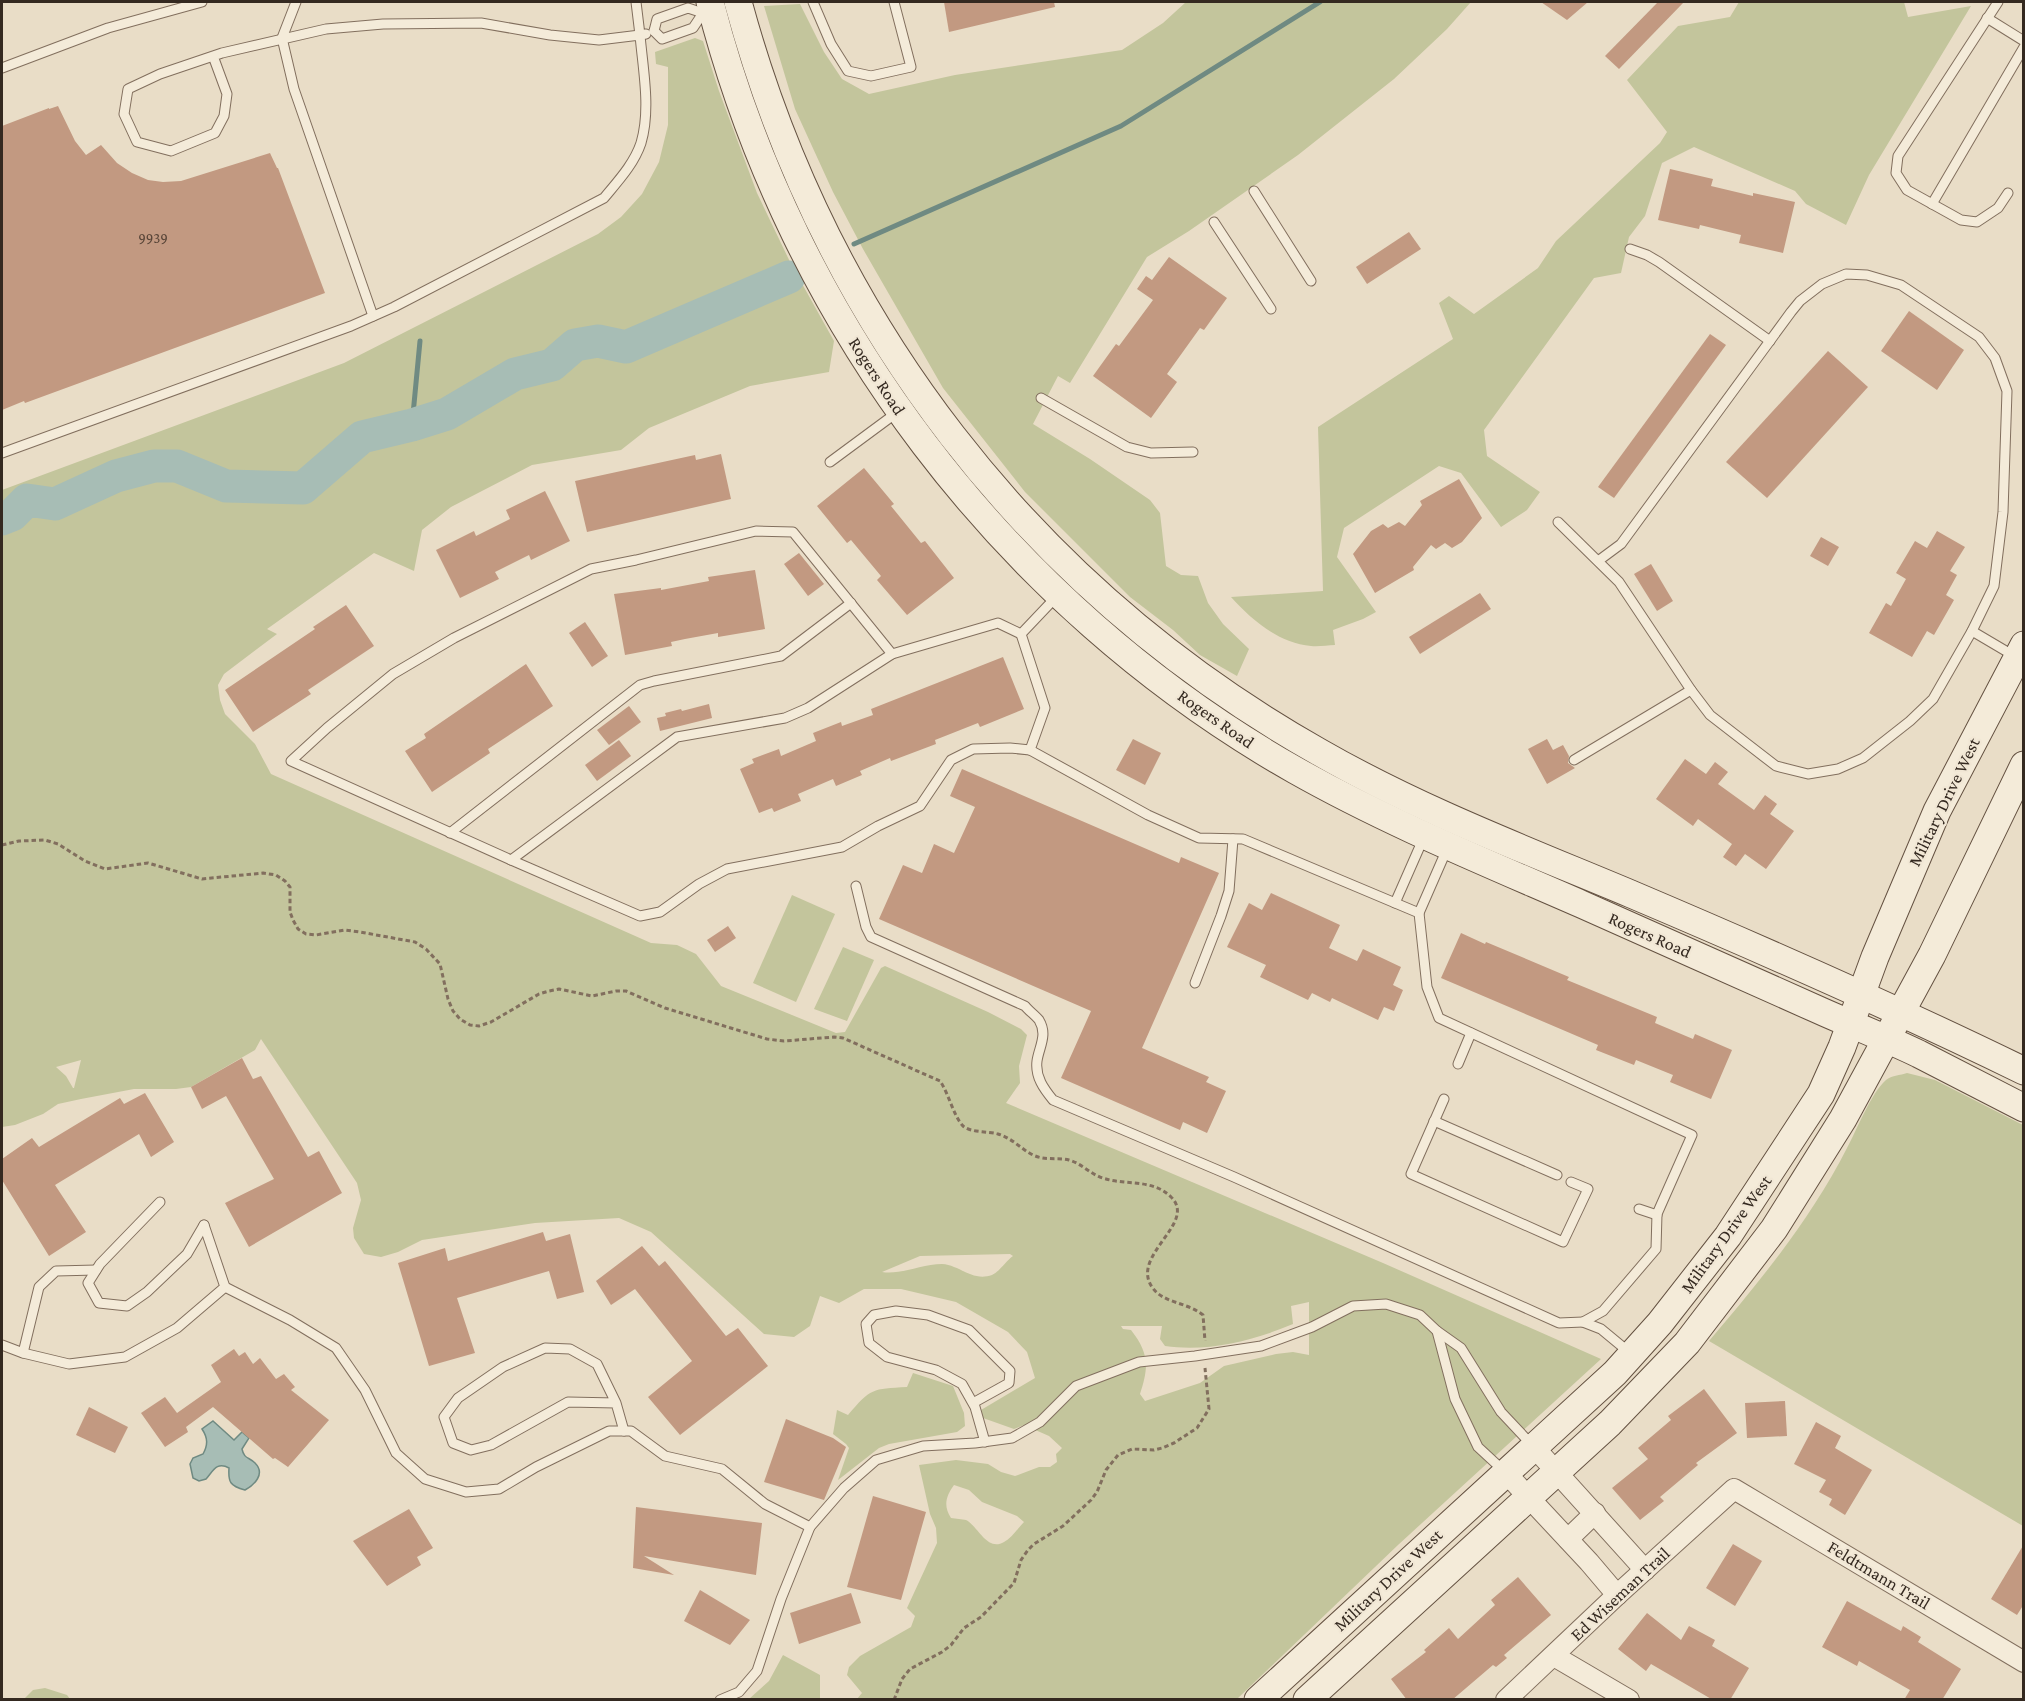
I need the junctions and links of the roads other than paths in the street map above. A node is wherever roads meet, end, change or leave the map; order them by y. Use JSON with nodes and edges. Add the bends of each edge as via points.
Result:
{"nodes":[{"id":1,"x":202,"y":2,"type":"edge"},
{"id":2,"x":296,"y":2,"type":"edge"},
{"id":3,"x":636,"y":2,"type":"edge"},
{"id":4,"x":813,"y":2,"type":"edge"},
{"id":5,"x":894,"y":2,"type":"edge"},
{"id":6,"x":1998,"y":2,"type":"edge"},
{"id":7,"x":725,"y":6,"type":"edge"},
{"id":8,"x":1987,"y":18,"type":"junction"},
{"id":9,"x":654,"y":31,"type":"junction"},
{"id":10,"x":640,"y":35,"type":"junction"},
{"id":11,"x":282,"y":38,"type":"junction"},
{"id":12,"x":2024,"y":41,"type":"edge"},
{"id":13,"x":2024,"y":47,"type":"edge"},
{"id":14,"x":213,"y":56,"type":"junction"},
{"id":15,"x":2,"y":68,"type":"edge"},
{"id":16,"x":1254,"y":191,"type":"dead end"},
{"id":17,"x":2008,"y":193,"type":"dead end"},
{"id":18,"x":1932,"y":204,"type":"junction"},
{"id":19,"x":1214,"y":222,"type":"dead end"},
{"id":20,"x":1630,"y":249,"type":"dead end"},
{"id":21,"x":1311,"y":281,"type":"dead end"},
{"id":22,"x":1271,"y":309,"type":"dead end"},
{"id":23,"x":373,"y":316,"type":"junction"},
{"id":24,"x":1770,"y":341,"type":"junction"},
{"id":25,"x":1041,"y":398,"type":"dead end"},
{"id":26,"x":899,"y":411,"type":"junction"},
{"id":27,"x":1193,"y":452,"type":"dead end"},
{"id":28,"x":2,"y":453,"type":"edge"},
{"id":29,"x":830,"y":462,"type":"dead end"},
{"id":30,"x":1558,"y":522,"type":"dead end"},
{"id":31,"x":1599,"y":561,"type":"junction"},
{"id":32,"x":1069,"y":585,"type":"junction"},
{"id":33,"x":851,"y":603,"type":"junction"},
{"id":34,"x":1972,"y":631,"type":"junction"},
{"id":35,"x":1021,"y":634,"type":"junction"},
{"id":36,"x":892,"y":654,"type":"junction"},
{"id":37,"x":2021,"y":654,"type":"edge"},
{"id":38,"x":1690,"y":690,"type":"junction"},
{"id":39,"x":1030,"y":750,"type":"junction"},
{"id":40,"x":1574,"y":760,"type":"dead end"},
{"id":41,"x":2024,"y":765,"type":"edge"},
{"id":42,"x":1442,"y":828,"type":"junction"},
{"id":43,"x":450,"y":833,"type":"junction"},
{"id":44,"x":1233,"y":839,"type":"junction"},
{"id":45,"x":511,"y":861,"type":"junction"},
{"id":46,"x":856,"y":886,"type":"dead end"},
{"id":47,"x":1395,"y":903,"type":"junction"},
{"id":48,"x":1419,"y":913,"type":"junction"},
{"id":49,"x":1195,"y":982,"type":"dead end"},
{"id":50,"x":1861,"y":996,"type":"junction"},
{"id":51,"x":1901,"y":1013,"type":"junction"},
{"id":52,"x":1851,"y":1024,"type":"junction"},
{"id":53,"x":1471,"y":1032,"type":"junction"},
{"id":54,"x":1886,"y":1040,"type":"junction"},
{"id":55,"x":1458,"y":1064,"type":"dead end"},
{"id":56,"x":2024,"y":1071,"type":"edge"},
{"id":57,"x":1444,"y":1099,"type":"dead end"},
{"id":58,"x":2024,"y":1108,"type":"edge"},
{"id":59,"x":1434,"y":1121,"type":"junction"},
{"id":60,"x":1557,"y":1175,"type":"dead end"},
{"id":61,"x":1571,"y":1182,"type":"dead end"},
{"id":62,"x":160,"y":1202,"type":"dead end"},
{"id":63,"x":1640,"y":1209,"type":"dead end"},
{"id":64,"x":1657,"y":1215,"type":"junction"},
{"id":65,"x":96,"y":1270,"type":"junction"},
{"id":66,"x":225,"y":1287,"type":"junction"},
{"id":67,"x":1583,"y":1322,"type":"junction"},
{"id":68,"x":1437,"y":1331,"type":"junction"},
{"id":69,"x":2,"y":1345,"type":"edge"},
{"id":70,"x":23,"y":1353,"type":"junction"},
{"id":71,"x":1632,"y":1354,"type":"junction"},
{"id":72,"x":616,"y":1403,"type":"junction"},
{"id":73,"x":973,"y":1403,"type":"junction"},
{"id":74,"x":624,"y":1431,"type":"junction"},
{"id":75,"x":985,"y":1442,"type":"junction"},
{"id":76,"x":1534,"y":1446,"type":"junction"},
{"id":77,"x":1505,"y":1472,"type":"junction"},
{"id":78,"x":1557,"y":1472,"type":"junction"},
{"id":79,"x":1734,"y":1489,"type":"joint"},
{"id":80,"x":1528,"y":1497,"type":"junction"},
{"id":81,"x":1595,"y":1513,"type":"junction"},
{"id":82,"x":810,"y":1527,"type":"junction"},
{"id":83,"x":1568,"y":1539,"type":"junction"},
{"id":84,"x":1645,"y":1570,"type":"junction"},
{"id":85,"x":1617,"y":1595,"type":"junction"},
{"id":86,"x":1554,"y":1656,"type":"junction"},
{"id":87,"x":2024,"y":1662,"type":"edge"},
{"id":88,"x":720,"y":1700,"type":"edge"},
{"id":89,"x":1258,"y":1700,"type":"edge"},
{"id":90,"x":1307,"y":1700,"type":"edge"},
{"id":91,"x":1506,"y":1700,"type":"edge"},
{"id":92,"x":1629,"y":1700,"type":"edge"}],
"edges":[{"from":1,"to":15,"type":"lane","via":[[108,28]]},
{"from":2,"to":11,"type":"lane"},
{"from":3,"to":10,"type":"lane"},
{"from":4,"to":5,"type":"lane","via":[[848,71],[871,76],[911,67]]},
{"from":6,"to":8,"type":"lane"},
{"from":7,"to":9,"type":"lane","via":[[688,8],[657,19]]},
{"from":7,"to":9,"type":"lane","via":[[693,28],[662,39]]},
{"from":7,"to":26,"type":"main road","name":"Rogers Road","via":[[738,95],[785,214],[833,306]]},
{"from":7,"to":32,"type":"main road","name":"Rogers Road","via":[[793,164],[866,310],[919,392],[1016,511]]},
{"from":8,"to":12,"type":"lane"},
{"from":8,"to":18,"type":"lane","via":[[1898,156],[1896,173],[1907,190]]},
{"from":9,"to":10,"type":"lane"},
{"from":10,"to":11,"type":"lane","via":[[598,40],[470,23],[371,25]]},
{"from":10,"to":23,"type":"lane","via":[[646,108],[641,144],[627,171],[604,198]]},
{"from":11,"to":14,"type":"lane"},
{"from":11,"to":23,"type":"lane","via":[[294,89]]},
{"from":13,"to":18,"type":"lane"},
{"from":14,"to":14,"type":"lane","via":[[128,89],[124,114],[137,142],[171,151],[215,133],[224,116],[227,94]]},
{"from":16,"to":21,"type":"lane"},
{"from":17,"to":18,"type":"lane","via":[[1998,208],[1977,222],[1961,220]]},
{"from":19,"to":22,"type":"lane"},
{"from":20,"to":24,"type":"lane","via":[[1659,262]]},
{"from":23,"to":28,"type":"lane"},
{"from":24,"to":31,"type":"lane","via":[[1621,544]]},
{"from":24,"to":34,"type":"lane","via":[[1800,301],[1822,284],[1846,274],[1867,275],[1901,285],[1979,337],[1995,358],[2007,391],[2003,512],[1994,586]]},
{"from":25,"to":27,"type":"lane","via":[[1126,447],[1151,453]]},
{"from":26,"to":29,"type":"lane"},
{"from":26,"to":32,"type":"main road","name":"Rogers Road","via":[[977,510],[1023,559]]},
{"from":30,"to":31,"type":"lane"},
{"from":31,"to":38,"type":"lane","via":[[1619,582]]},
{"from":32,"to":35,"type":"lane"},
{"from":32,"to":42,"type":"main road","name":"Rogers Road","via":[[1146,670],[1236,734],[1316,782]]},
{"from":33,"to":36,"type":"lane"},
{"from":33,"to":43,"type":"lane","via":[[781,656],[640,686]]},
{"from":33,"to":43,"type":"lane","via":[[793,532],[756,531],[591,569],[454,638],[393,674],[291,761]]},
{"from":34,"to":37,"type":"lane"},
{"from":34,"to":38,"type":"lane","via":[[1933,699],[1863,758],[1838,769],[1808,774],[1776,766],[1710,715]]},
{"from":35,"to":36,"type":"lane","via":[[998,623]]},
{"from":35,"to":39,"type":"lane","via":[[1045,708]]},
{"from":36,"to":45,"type":"lane","via":[[808,708],[785,718],[677,737]]},
{"from":37,"to":50,"type":"main road","name":"Military Drive West","via":[[1938,811]]},
{"from":38,"to":40,"type":"lane"},
{"from":39,"to":44,"type":"lane","via":[[1198,838]]},
{"from":39,"to":45,"type":"lane","via":[[974,749],[951,760],[920,806],[842,847],[727,869],[660,912],[640,916]]},
{"from":41,"to":51,"type":"main road","name":"Military Drive West"},
{"from":42,"to":47,"type":"lane"},
{"from":42,"to":48,"type":"lane"},
{"from":42,"to":50,"type":"main road","name":"Rogers Road","via":[[1688,918]]},
{"from":42,"to":52,"type":"main road","name":"Rogers Road"},
{"from":43,"to":45,"type":"lane"},
{"from":44,"to":47,"type":"lane","via":[[1243,839]]},
{"from":44,"to":49,"type":"lane","via":[[1229,891]]},
{"from":46,"to":67,"type":"lane","via":[[871,937],[1025,1006],[1039,1020],[1044,1032],[1037,1062],[1039,1078],[1053,1100],[1559,1323]]},
{"from":47,"to":48,"type":"lane"},
{"from":48,"to":53,"type":"lane","via":[[1427,987],[1439,1018]]},
{"from":50,"to":51,"type":"main road","name":"Rogers Road"},
{"from":50,"to":52,"type":"main road","name":"Military Drive West"},
{"from":51,"to":54,"type":"main road","name":"Military Drive West"},
{"from":51,"to":56,"type":"main road","name":"Rogers Road"},
{"from":52,"to":54,"type":"main road","name":"Rogers Road"},
{"from":52,"to":71,"type":"main road","name":"Military Drive West","via":[[1821,1094],[1781,1157],[1728,1236]]},
{"from":53,"to":55,"type":"lane"},
{"from":53,"to":64,"type":"lane","via":[[1692,1135]]},
{"from":54,"to":58,"type":"main road","name":"Rogers Road"},
{"from":54,"to":78,"type":"main road","name":"Military Drive West","via":[[1843,1119],[1760,1248],[1687,1343]]},
{"from":57,"to":59,"type":"lane"},
{"from":59,"to":60,"type":"lane"},
{"from":59,"to":61,"type":"lane","via":[[1411,1174],[1563,1242],[1588,1190]]},
{"from":62,"to":65,"type":"lane"},
{"from":63,"to":64,"type":"lane"},
{"from":64,"to":67,"type":"lane","via":[[1656,1249],[1603,1311]]},
{"from":65,"to":66,"type":"lane","via":[[88,1283],[99,1303],[127,1306],[187,1254],[204,1225]]},
{"from":65,"to":70,"type":"lane","via":[[56,1271],[39,1287]]},
{"from":66,"to":70,"type":"lane","via":[[177,1328],[125,1356],[69,1364]]},
{"from":66,"to":74,"type":"lane","via":[[336,1348],[364,1390],[396,1453],[425,1479],[466,1492],[499,1489],[609,1431]]},
{"from":67,"to":71,"type":"lane","via":[[1601,1329]]},
{"from":68,"to":75,"type":"lane","via":[[1420,1315],[1386,1304],[1353,1306],[1261,1346],[1139,1362],[1076,1386],[1040,1422],[1012,1438]]},
{"from":68,"to":76,"type":"lane","via":[[1461,1348],[1502,1412]]},
{"from":68,"to":77,"type":"lane","via":[[1455,1399],[1478,1447]]},
{"from":69,"to":70,"type":"lane"},
{"from":71,"to":76,"type":"main road","name":"Military Drive West"},
{"from":72,"to":72,"type":"lane","via":[[568,1402],[491,1445],[471,1450],[453,1443],[444,1417],[458,1398],[503,1367],[545,1348],[570,1349],[597,1364]]},
{"from":72,"to":74,"type":"lane"},
{"from":73,"to":73,"type":"lane","via":[[962,1384],[953,1379],[936,1370],[887,1357],[869,1343],[866,1324],[874,1315],[896,1311],[928,1315],[969,1330],[1010,1371],[1009,1383]]},
{"from":73,"to":75,"type":"lane"},
{"from":74,"to":82,"type":"lane","via":[[631,1431],[664,1456],[722,1469],[765,1504]]},
{"from":75,"to":82,"type":"lane","via":[[923,1446],[876,1460],[844,1488]]},
{"from":76,"to":77,"type":"main road","name":"Military Drive West"},
{"from":76,"to":78,"type":"street"},
{"from":77,"to":80,"type":"street"},
{"from":77,"to":89,"type":"main road","name":"Military Drive West"},
{"from":78,"to":80,"type":"main road","name":"Military Drive West"},
{"from":78,"to":81,"type":"street"},
{"from":79,"to":84,"type":"street","name":"Ed Wiseman Trail"},
{"from":79,"to":87,"type":"street","name":"Feldtmann Trail"},
{"from":80,"to":83,"type":"street"},
{"from":80,"to":90,"type":"main road","name":"Military Drive West"},
{"from":81,"to":83,"type":"street"},
{"from":81,"to":84,"type":"street"},
{"from":82,"to":88,"type":"lane","via":[[757,1671],[739,1692]]},
{"from":83,"to":85,"type":"street"},
{"from":84,"to":85,"type":"street","name":"Ed Wiseman Trail"},
{"from":85,"to":86,"type":"street","name":"Ed Wiseman Trail"},
{"from":86,"to":91,"type":"street","name":"Ed Wiseman Trail"},
{"from":86,"to":92,"type":"street"}]}
